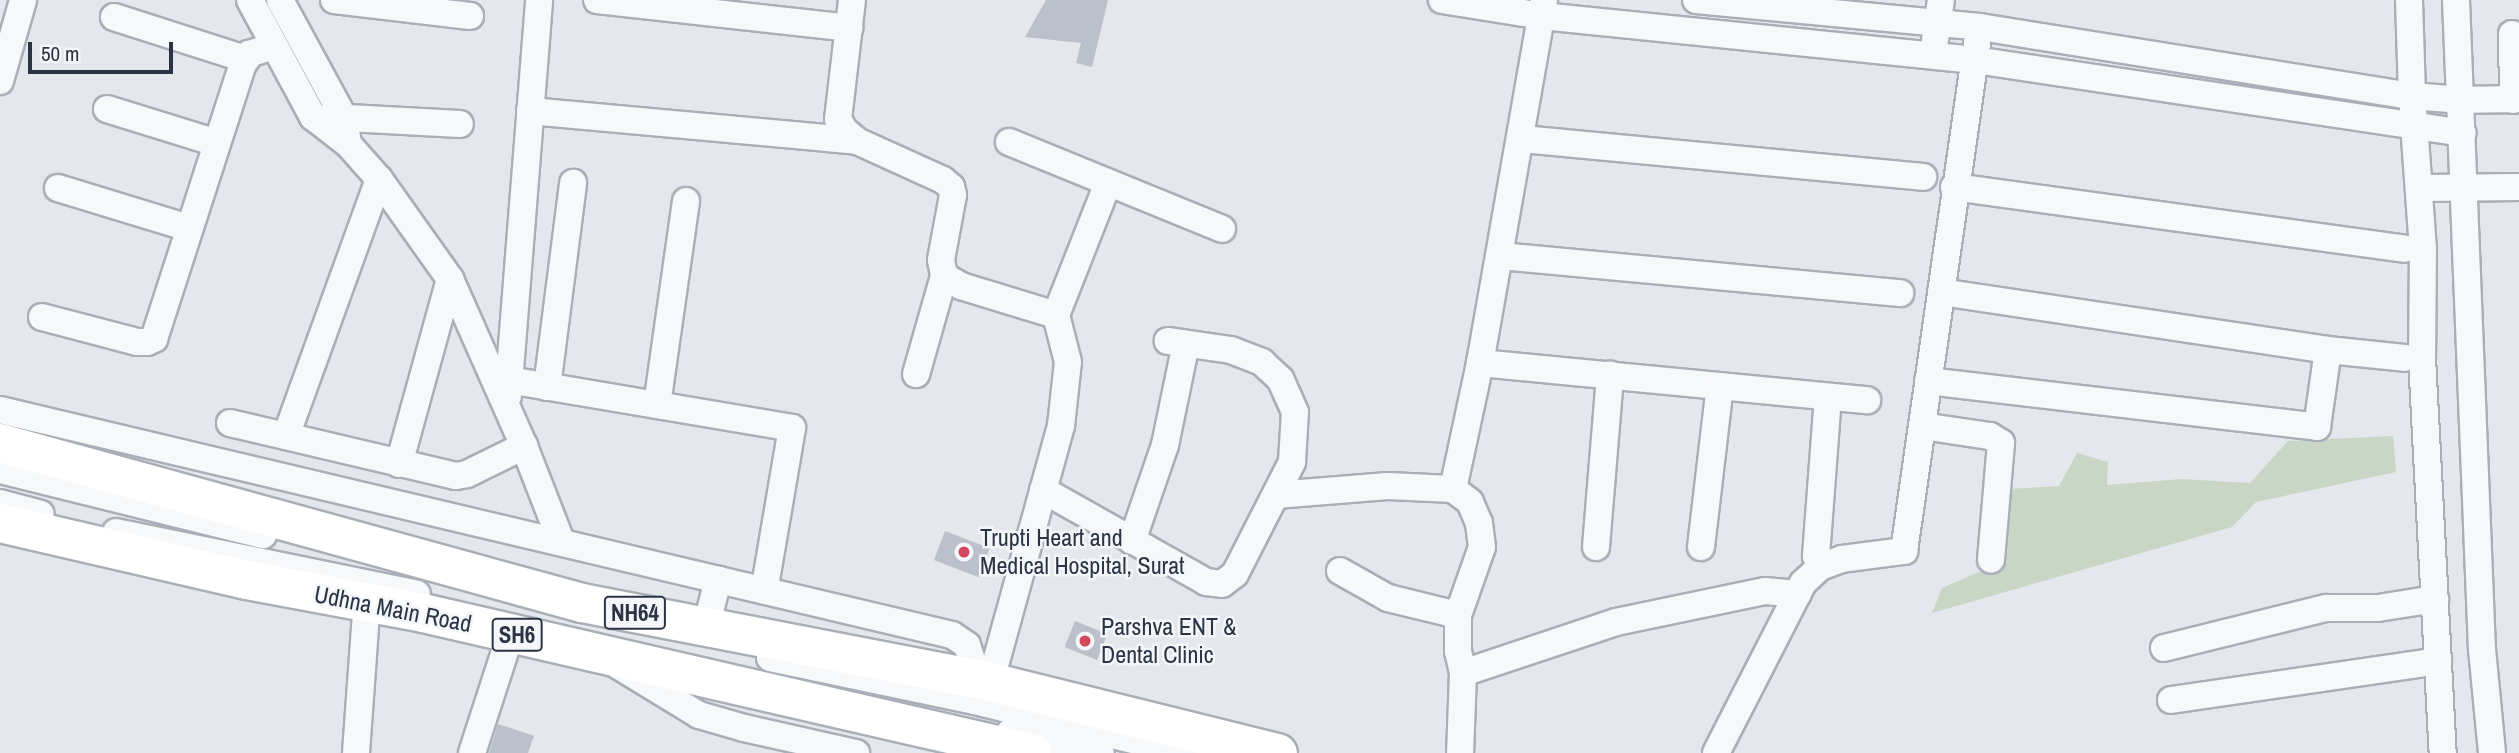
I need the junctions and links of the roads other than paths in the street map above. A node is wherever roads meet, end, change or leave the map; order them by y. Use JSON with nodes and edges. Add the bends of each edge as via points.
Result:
{"nodes":[{"id":1,"x":23,"y":0,"type":"edge"},
{"id":2,"x":250,"y":0,"type":"edge"},
{"id":3,"x":280,"y":0,"type":"edge"},
{"id":4,"x":334,"y":0,"type":"edge"},
{"id":5,"x":539,"y":0,"type":"edge"},
{"id":6,"x":597,"y":0,"type":"edge"},
{"id":7,"x":852,"y":0,"type":"edge"},
{"id":8,"x":1442,"y":0,"type":"edge"},
{"id":9,"x":1696,"y":0,"type":"edge"},
{"id":10,"x":2409,"y":0,"type":"edge"},
{"id":11,"x":2456,"y":0,"type":"edge"},
{"id":12,"x":1543,"y":8,"type":"edge"},
{"id":13,"x":1939,"y":12,"type":"edge"},
{"id":14,"x":470,"y":16,"type":"dead end"},
{"id":15,"x":114,"y":17,"type":"dead end"},
{"id":16,"x":1980,"y":27,"type":"junction"},
{"id":17,"x":849,"y":28,"type":"junction"},
{"id":18,"x":2512,"y":34,"type":"dead end"},
{"id":19,"x":274,"y":46,"type":"junction"},
{"id":20,"x":1934,"y":56,"type":"junction"},
{"id":21,"x":246,"y":59,"type":"junction"},
{"id":22,"x":1975,"y":60,"type":"junction"},
{"id":23,"x":0,"y":81,"type":"edge"},
{"id":24,"x":2412,"y":96,"type":"junction"},
{"id":25,"x":2516,"y":99,"type":"edge"},
{"id":26,"x":2462,"y":100,"type":"junction"},
{"id":27,"x":107,"y":109,"type":"dead end"},
{"id":28,"x":530,"y":111,"type":"junction"},
{"id":29,"x":460,"y":124,"type":"dead end"},
{"id":30,"x":2414,"y":128,"type":"junction"},
{"id":31,"x":346,"y":131,"type":"junction"},
{"id":32,"x":2463,"y":133,"type":"junction"},
{"id":33,"x":1522,"y":139,"type":"junction"},
{"id":34,"x":857,"y":141,"type":"junction"},
{"id":35,"x":1009,"y":142,"type":"dead end"},
{"id":36,"x":217,"y":143,"type":"junction"},
{"id":37,"x":1923,"y":177,"type":"dead end"},
{"id":38,"x":379,"y":180,"type":"junction"},
{"id":39,"x":573,"y":183,"type":"dead end"},
{"id":40,"x":1108,"y":183,"type":"junction"},
{"id":41,"x":1954,"y":187,"type":"junction"},
{"id":42,"x":2519,"y":187,"type":"edge"},
{"id":43,"x":58,"y":188,"type":"dead end"},
{"id":44,"x":2419,"y":188,"type":"junction"},
{"id":45,"x":2465,"y":188,"type":"junction"},
{"id":46,"x":686,"y":201,"type":"dead end"},
{"id":47,"x":190,"y":228,"type":"junction"},
{"id":48,"x":1222,"y":229,"type":"dead end"},
{"id":49,"x":2405,"y":249,"type":"dead end"},
{"id":50,"x":1500,"y":256,"type":"junction"},
{"id":51,"x":944,"y":276,"type":"junction"},
{"id":52,"x":450,"y":279,"type":"junction"},
{"id":53,"x":1941,"y":292,"type":"junction"},
{"id":54,"x":1900,"y":293,"type":"dead end"},
{"id":55,"x":1056,"y":315,"type":"junction"},
{"id":56,"x":42,"y":317,"type":"dead end"},
{"id":57,"x":2329,"y":350,"type":"junction"},
{"id":58,"x":2404,"y":358,"type":"dead end"},
{"id":59,"x":1480,"y":363,"type":"junction"},
{"id":60,"x":916,"y":374,"type":"dead end"},
{"id":61,"x":1609,"y":375,"type":"junction"},
{"id":62,"x":1928,"y":381,"type":"junction"},
{"id":63,"x":1720,"y":386,"type":"junction"},
{"id":64,"x":547,"y":387,"type":"junction"},
{"id":65,"x":508,"y":393,"type":"junction"},
{"id":66,"x":1828,"y":397,"type":"junction"},
{"id":67,"x":1867,"y":400,"type":"dead end"},
{"id":68,"x":657,"y":405,"type":"junction"},
{"id":69,"x":0,"y":410,"type":"edge"},
{"id":70,"x":230,"y":423,"type":"dead end"},
{"id":71,"x":1922,"y":426,"type":"junction"},
{"id":72,"x":286,"y":436,"type":"junction"},
{"id":73,"x":0,"y":443,"type":"edge"},
{"id":74,"x":524,"y":446,"type":"junction"},
{"id":75,"x":398,"y":464,"type":"junction"},
{"id":76,"x":0,"y":470,"type":"edge"},
{"id":77,"x":1453,"y":489,"type":"junction"},
{"id":78,"x":1043,"y":490,"type":"junction"},
{"id":79,"x":1276,"y":495,"type":"junction"},
{"id":80,"x":0,"y":503,"type":"edge"},
{"id":81,"x":0,"y":523,"type":"edge"},
{"id":82,"x":561,"y":541,"type":"junction"},
{"id":83,"x":1132,"y":541,"type":"junction"},
{"id":84,"x":1596,"y":547,"type":"dead end"},
{"id":85,"x":1702,"y":547,"type":"dead end"},
{"id":86,"x":1991,"y":560,"type":"dead end"},
{"id":87,"x":1820,"y":567,"type":"junction"},
{"id":88,"x":1340,"y":570,"type":"dead end"},
{"id":89,"x":371,"y":574,"type":"junction"},
{"id":90,"x":718,"y":580,"type":"junction"},
{"id":91,"x":764,"y":591,"type":"junction"},
{"id":92,"x":1798,"y":594,"type":"junction"},
{"id":93,"x":2435,"y":599,"type":"junction"},
{"id":94,"x":1458,"y":615,"type":"junction"},
{"id":95,"x":706,"y":626,"type":"junction"},
{"id":96,"x":511,"y":633,"type":"junction"},
{"id":97,"x":2164,"y":648,"type":"dead end"},
{"id":98,"x":604,"y":656,"type":"junction"},
{"id":99,"x":2438,"y":662,"type":"junction"},
{"id":100,"x":1463,"y":673,"type":"junction"},
{"id":101,"x":2171,"y":700,"type":"dead end"},
{"id":102,"x":981,"y":706,"type":"junction"},
{"id":103,"x":789,"y":746,"type":"edge"},
{"id":104,"x":356,"y":753,"type":"edge"},
{"id":105,"x":472,"y":753,"type":"edge"},
{"id":106,"x":856,"y":753,"type":"edge"},
{"id":107,"x":1032,"y":753,"type":"edge"},
{"id":108,"x":1101,"y":753,"type":"edge"},
{"id":109,"x":1185,"y":753,"type":"edge"},
{"id":110,"x":1278,"y":753,"type":"edge"},
{"id":111,"x":1460,"y":753,"type":"edge"},
{"id":112,"x":1716,"y":753,"type":"edge"},
{"id":113,"x":2443,"y":753,"type":"edge"},
{"id":114,"x":2491,"y":753,"type":"edge"}],
"edges":[{"from":1,"to":23,"type":"street"},
{"from":2,"to":19,"type":"street"},
{"from":3,"to":31,"type":"street"},
{"from":4,"to":14,"type":"street"},
{"from":5,"to":28,"type":"street"},
{"from":6,"to":17,"type":"street"},
{"from":7,"to":17,"type":"street"},
{"from":8,"to":12,"type":"street"},
{"from":9,"to":13,"type":"street"},
{"from":10,"to":24,"type":"street"},
{"from":11,"to":26,"type":"street"},
{"from":12,"to":20,"type":"street"},
{"from":12,"to":33,"type":"street"},
{"from":13,"to":16,"type":"street"},
{"from":13,"to":20,"type":"street"},
{"from":15,"to":21,"type":"street"},
{"from":16,"to":22,"type":"street"},
{"from":16,"to":24,"type":"street"},
{"from":17,"to":34,"type":"street","via":[[838,119]]},
{"from":18,"to":25,"type":"street"},
{"from":19,"to":21,"type":"street","via":[[257,50]]},
{"from":19,"to":31,"type":"street","via":[[313,117]]},
{"from":20,"to":22,"type":"street"},
{"from":21,"to":36,"type":"street"},
{"from":22,"to":30,"type":"street"},
{"from":22,"to":41,"type":"street"},
{"from":24,"to":26,"type":"street"},
{"from":24,"to":30,"type":"street"},
{"from":25,"to":26,"type":"street"},
{"from":26,"to":32,"type":"street"},
{"from":27,"to":36,"type":"street"},
{"from":28,"to":34,"type":"street"},
{"from":28,"to":65,"type":"street"},
{"from":29,"to":31,"type":"street"},
{"from":30,"to":32,"type":"street"},
{"from":30,"to":44,"type":"street"},
{"from":31,"to":38,"type":"street"},
{"from":32,"to":45,"type":"street"},
{"from":33,"to":37,"type":"street"},
{"from":33,"to":50,"type":"street"},
{"from":34,"to":51,"type":"street","via":[[951,187],[941,260]]},
{"from":35,"to":40,"type":"street"},
{"from":36,"to":47,"type":"street"},
{"from":38,"to":52,"type":"street"},
{"from":38,"to":72,"type":"street"},
{"from":39,"to":64,"type":"street"},
{"from":40,"to":48,"type":"street"},
{"from":40,"to":55,"type":"street"},
{"from":41,"to":49,"type":"street"},
{"from":41,"to":53,"type":"street"},
{"from":42,"to":45,"type":"street"},
{"from":43,"to":47,"type":"street"},
{"from":44,"to":45,"type":"street"},
{"from":44,"to":93,"type":"street","via":[[2422,358]]},
{"from":45,"to":114,"type":"street","via":[[2482,649]]},
{"from":46,"to":68,"type":"street"},
{"from":47,"to":56,"type":"street","via":[[154,338],[137,342]]},
{"from":50,"to":54,"type":"street"},
{"from":50,"to":59,"type":"street"},
{"from":51,"to":55,"type":"street","via":[[961,286]]},
{"from":51,"to":60,"type":"street"},
{"from":52,"to":65,"type":"street"},
{"from":52,"to":75,"type":"street"},
{"from":53,"to":57,"type":"street"},
{"from":53,"to":62,"type":"street"},
{"from":55,"to":78,"type":"street","via":[[1068,362],[1060,426]]},
{"from":57,"to":58,"type":"street"},
{"from":57,"to":62,"type":"street","via":[[2317,428]]},
{"from":59,"to":61,"type":"street"},
{"from":59,"to":77,"type":"street"},
{"from":61,"to":63,"type":"street"},
{"from":61,"to":84,"type":"street"},
{"from":62,"to":71,"type":"street"},
{"from":63,"to":66,"type":"street"},
{"from":63,"to":85,"type":"street"},
{"from":64,"to":65,"type":"street"},
{"from":64,"to":68,"type":"street"},
{"from":65,"to":74,"type":"street"},
{"from":66,"to":67,"type":"street"},
{"from":66,"to":87,"type":"street","via":[[1815,555]]},
{"from":68,"to":91,"type":"street","via":[[792,428]]},
{"from":69,"to":82,"type":"street"},
{"from":70,"to":72,"type":"street"},
{"from":71,"to":86,"type":"street","via":[[1990,436],[2001,443]]},
{"from":71,"to":87,"type":"street","via":[[1904,551],[1842,559]]},
{"from":72,"to":75,"type":"street"},
{"from":73,"to":89,"type":"highway","number":"NH64"},
{"from":74,"to":75,"type":"street","via":[[456,476]]},
{"from":74,"to":82,"type":"street"},
{"from":76,"to":89,"type":"street"},
{"from":77,"to":79,"type":"street","via":[[1388,486]]},
{"from":77,"to":94,"type":"street","via":[[1470,502],[1482,547]]},
{"from":78,"to":83,"type":"street"},
{"from":78,"to":102,"type":"street"},
{"from":79,"to":83,"type":"street","via":[[1235,574],[1222,584],[1189,574]]},
{"from":79,"to":83,"type":"street","via":[[1292,462],[1295,412],[1280,379],[1262,362],[1231,350],[1177,342],[1166,444]]},
{"from":80,"to":89,"type":"street","via":[[88,527]]},
{"from":81,"to":89,"type":"highway","name":"Udhna Main Road","number":"SH6"},
{"from":82,"to":90,"type":"street"},
{"from":87,"to":92,"type":"street"},
{"from":88,"to":94,"type":"street","via":[[1388,597]]},
{"from":89,"to":95,"type":"highway","number":"NH64","via":[[582,603]]},
{"from":89,"to":96,"type":"highway","name":"Udhna Main Road","number":"SH6"},
{"from":89,"to":102,"type":"street"},
{"from":89,"to":104,"type":"street"},
{"from":90,"to":91,"type":"street"},
{"from":90,"to":95,"type":"street"},
{"from":91,"to":102,"type":"street","via":[[951,635],[967,645]]},
{"from":92,"to":100,"type":"street","via":[[1765,591],[1616,622]]},
{"from":92,"to":112,"type":"street"},
{"from":93,"to":97,"type":"street","via":[[2378,608],[2326,608]]},
{"from":93,"to":99,"type":"street"},
{"from":94,"to":100,"type":"street"},
{"from":95,"to":102,"type":"highway","number":"NH64"},
{"from":96,"to":98,"type":"highway","name":"Udhna Main Road","number":"SH6"},
{"from":96,"to":105,"type":"street"},
{"from":98,"to":102,"type":"highway","name":"Udhna Main Road","number":"SH6"},
{"from":98,"to":103,"type":"street","via":[[699,715]]},
{"from":99,"to":101,"type":"street"},
{"from":99,"to":113,"type":"street"},
{"from":100,"to":111,"type":"street"},
{"from":102,"to":107,"type":"highway","name":"Udhna Main Road","number":"SH6"},
{"from":102,"to":108,"type":"street"},
{"from":102,"to":109,"type":"street"},
{"from":102,"to":110,"type":"highway","number":"NH64"},
{"from":103,"to":106,"type":"street"}]}
